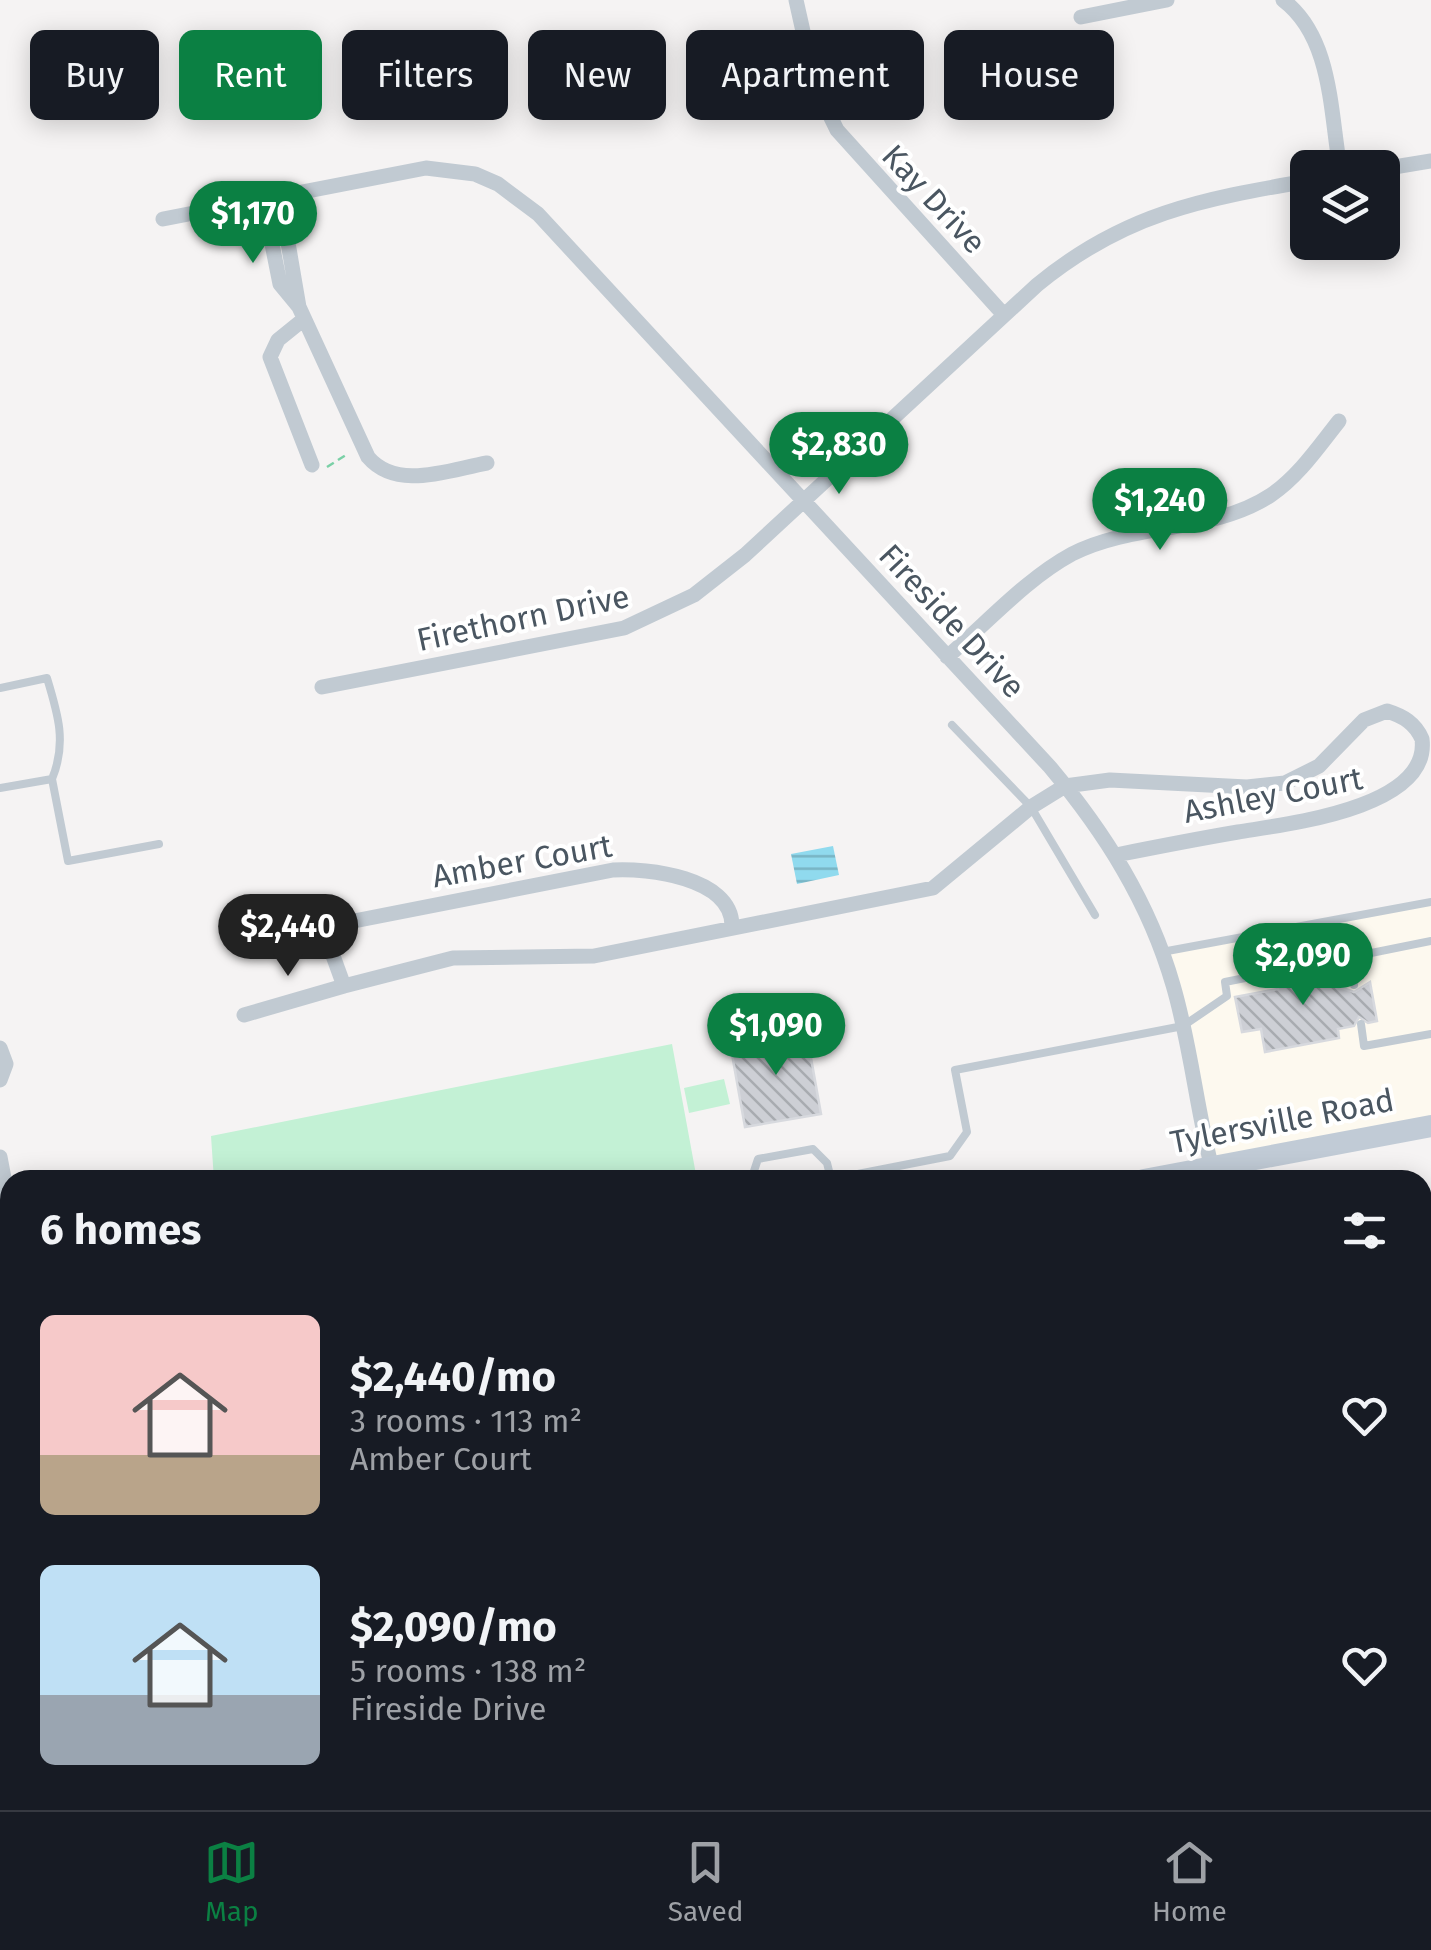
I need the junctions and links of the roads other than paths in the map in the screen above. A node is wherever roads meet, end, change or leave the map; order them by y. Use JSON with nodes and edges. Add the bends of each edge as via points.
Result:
{"nodes":[{"id":1,"x":796,"y":0,"type":"edge"},
{"id":2,"x":1167,"y":0,"type":"edge"},
{"id":3,"x":1283,"y":0,"type":"edge"},
{"id":4,"x":1081,"y":17,"type":"dead end"},
{"id":5,"x":1337,"y":150,"type":"edge"},
{"id":6,"x":1431,"y":161,"type":"edge"},
{"id":7,"x":1400,"y":166,"type":"edge"},
{"id":8,"x":1290,"y":185,"type":"edge"},
{"id":9,"x":271,"y":198,"type":"junction"},
{"id":10,"x":163,"y":219,"type":"dead end"},
{"id":11,"x":301,"y":313,"type":"junction"},
{"id":12,"x":1004,"y":315,"type":"junction"},
{"id":13,"x":1339,"y":421,"type":"dead end"},
{"id":14,"x":486,"y":463,"type":"dead end"},
{"id":15,"x":312,"y":465,"type":"road end"},
{"id":16,"x":803,"y":500,"type":"junction"},
{"id":17,"x":947,"y":657,"type":"junction"},
{"id":18,"x":322,"y":687,"type":"dead end"},
{"id":19,"x":0,"y":688,"type":"edge"},
{"id":20,"x":952,"y":725,"type":"dead end"},
{"id":21,"x":52,"y":779,"type":"junction"},
{"id":22,"x":1066,"y":786,"type":"junction"},
{"id":23,"x":0,"y":788,"type":"edge"},
{"id":24,"x":1031,"y":807,"type":"junction"},
{"id":25,"x":159,"y":844,"type":"dead end"},
{"id":26,"x":1116,"y":856,"type":"junction"},
{"id":27,"x":1431,"y":902,"type":"edge"},
{"id":28,"x":1095,"y":914,"type":"dead end"},
{"id":29,"x":732,"y":926,"type":"junction"},
{"id":30,"x":1431,"y":941,"type":"edge"},
{"id":31,"x":1162,"y":952,"type":"junction"},
{"id":32,"x":1348,"y":958,"type":"junction"},
{"id":33,"x":1302,"y":967,"type":"dead end"},
{"id":34,"x":1275,"y":972,"type":"dead end"},
{"id":35,"x":1354,"y":985,"type":"dead end"},
{"id":36,"x":344,"y":986,"type":"junction"},
{"id":37,"x":244,"y":1015,"type":"dead end"},
{"id":38,"x":1361,"y":1024,"type":"dead end"},
{"id":39,"x":1183,"y":1026,"type":"junction"},
{"id":40,"x":1431,"y":1034,"type":"edge"},
{"id":41,"x":0,"y":1048,"type":"edge"},
{"id":42,"x":0,"y":1080,"type":"edge"},
{"id":43,"x":1431,"y":1126,"type":"edge"},
{"id":44,"x":754,"y":1170,"type":"edge"},
{"id":45,"x":828,"y":1170,"type":"edge"},
{"id":46,"x":879,"y":1170,"type":"edge"},
{"id":47,"x":1212,"y":1170,"type":"edge"},
{"id":48,"x":1231,"y":1170,"type":"edge"}],
"edges":[{"from":1,"to":12,"type":"street","name":"Kay Drive","via":[[815,85],[836,130]]},
{"from":2,"to":4,"type":"street"},
{"from":3,"to":5,"type":"street","via":[[1316,40]]},
{"from":6,"to":7,"type":"street"},
{"from":8,"to":12,"type":"street","name":"Firethorn Drive","via":[[1191,202],[1120,228],[1056,269]]},
{"from":9,"to":10,"type":"street","name":"Fireside Drive"},
{"from":9,"to":11,"type":"street","via":[[280,284]]},
{"from":9,"to":16,"type":"street","name":"Fireside Drive","via":[[426,168],[498,184],[538,214]]},
{"from":11,"to":14,"type":"street","via":[[376,466],[398,476]]},
{"from":11,"to":15,"type":"street","via":[[270,357]]},
{"from":12,"to":16,"type":"street","name":"Firethorn Drive"},
{"from":13,"to":17,"type":"street","via":[[1269,496],[1234,513],[1072,554]]},
{"from":16,"to":17,"type":"street","name":"Fireside Drive"},
{"from":16,"to":18,"type":"street","name":"Firethorn Drive","via":[[715,580],[642,621],[586,638]]},
{"from":17,"to":22,"type":"street","name":"Fireside Drive"},
{"from":19,"to":21,"type":"lane","via":[[47,678],[60,720],[61,757]]},
{"from":20,"to":24,"type":"lane"},
{"from":21,"to":23,"type":"lane"},
{"from":21,"to":25,"type":"lane","via":[[68,861]]},
{"from":22,"to":24,"type":"street"},
{"from":22,"to":26,"type":"street","name":"Fireside Drive"},
{"from":22,"to":26,"type":"street","name":"Ashley Court","via":[[1110,780],[1285,783],[1319,766],[1364,720],[1387,711],[1410,722],[1424,742],[1417,778],[1374,805]]},
{"from":24,"to":28,"type":"lane"},
{"from":24,"to":29,"type":"street","via":[[933,888]]},
{"from":26,"to":31,"type":"street","name":"Fireside Drive"},
{"from":27,"to":31,"type":"lane"},
{"from":29,"to":36,"type":"street","via":[[594,956],[453,958]]},
{"from":29,"to":36,"type":"street","name":"Amber Court","via":[[722,903],[700,886],[651,870],[612,870],[348,922],[332,940]]},
{"from":30,"to":32,"type":"lane"},
{"from":31,"to":39,"type":"street","name":"Fireside Drive"},
{"from":32,"to":33,"type":"lane"},
{"from":32,"to":35,"type":"lane"},
{"from":34,"to":39,"type":"lane","via":[[1225,982],[1227,996]]},
{"from":36,"to":37,"type":"street"},
{"from":38,"to":40,"type":"lane","via":[[1364,1046]]},
{"from":39,"to":46,"type":"lane","via":[[955,1070],[966,1132],[950,1156]]},
{"from":39,"to":47,"type":"street","name":"Fireside Drive"},
{"from":41,"to":42,"type":"street","via":[[6,1064]]},
{"from":43,"to":48,"type":"main road","name":"Tylersville Road"},
{"from":44,"to":45,"type":"lane","via":[[758,1158],[813,1149]]}]}
